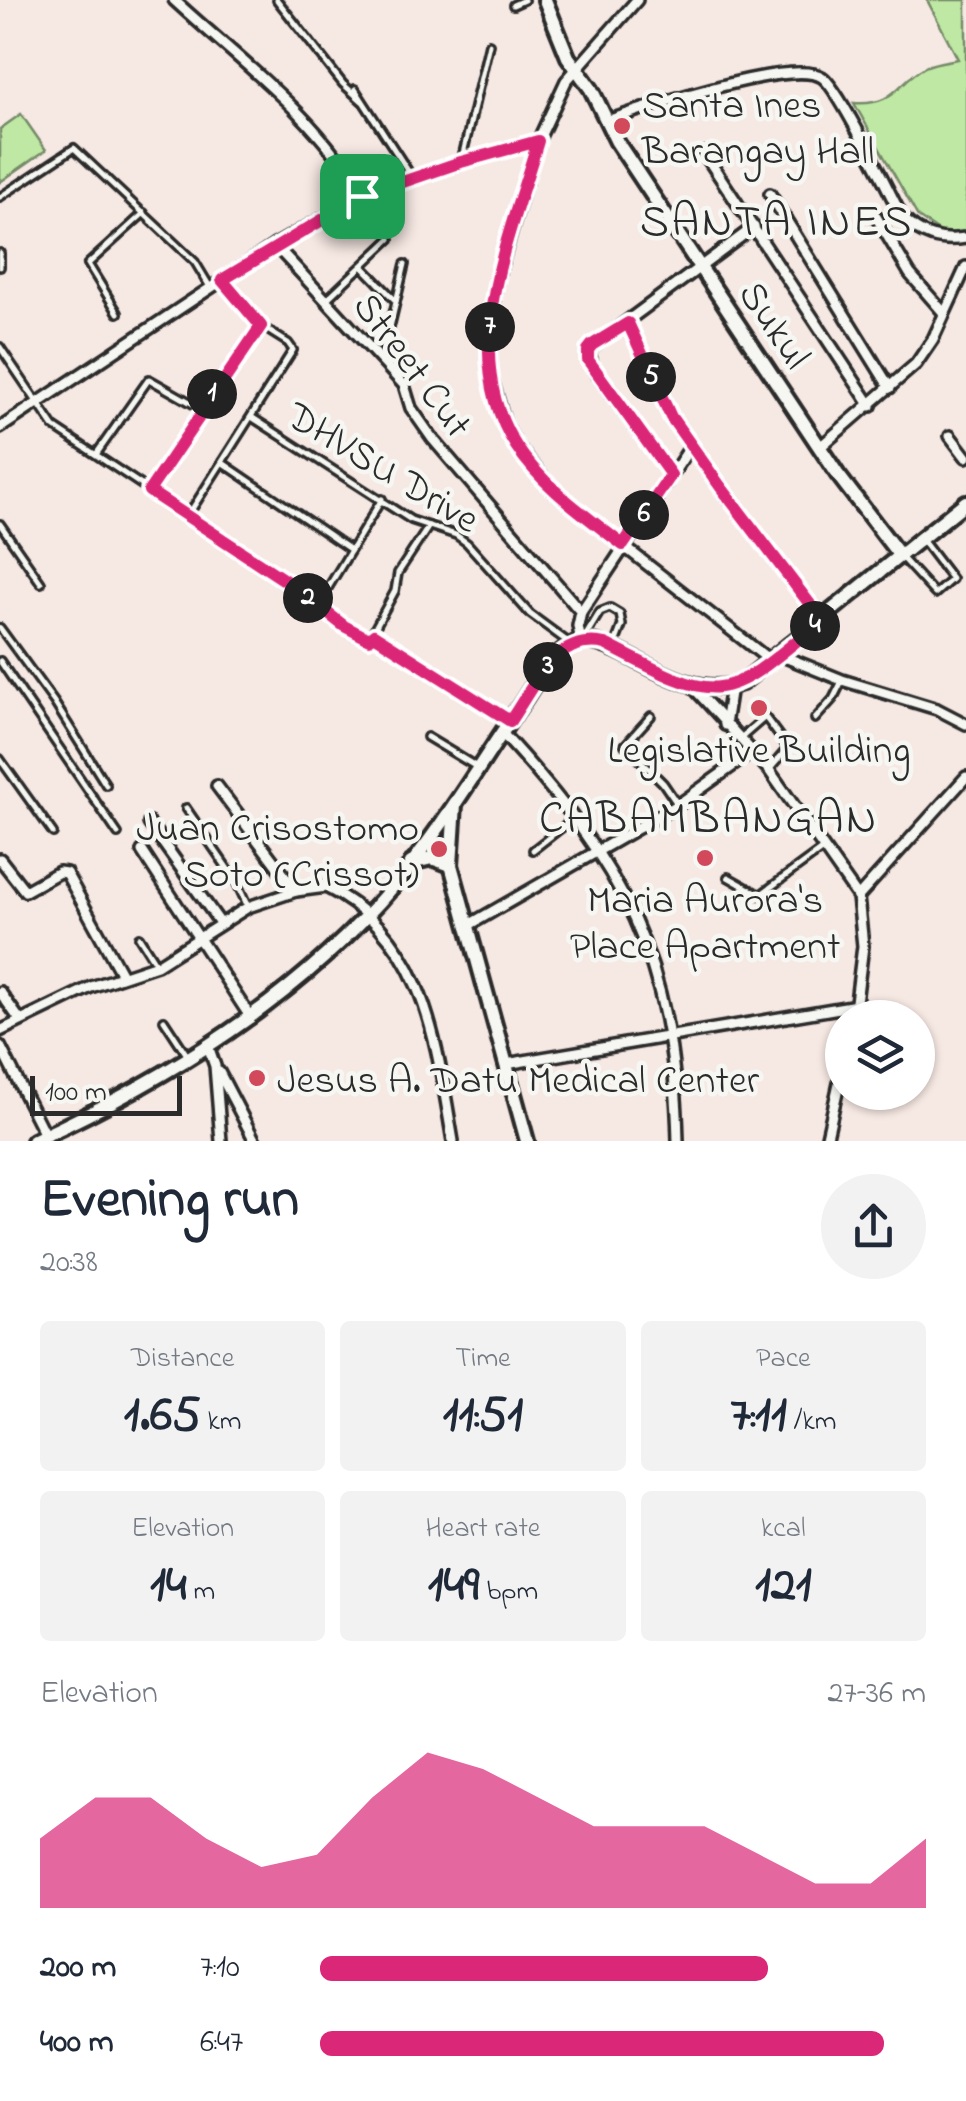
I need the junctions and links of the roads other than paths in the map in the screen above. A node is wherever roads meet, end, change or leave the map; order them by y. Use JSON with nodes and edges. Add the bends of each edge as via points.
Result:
{"nodes":[{"id":1,"x":174,"y":0,"type":"edge"},
{"id":2,"x":277,"y":0,"type":"edge"},
{"id":3,"x":524,"y":0,"type":"edge"},
{"id":4,"x":544,"y":0,"type":"edge"},
{"id":5,"x":637,"y":0,"type":"edge"},
{"id":6,"x":512,"y":5,"type":"dead end"},
{"id":7,"x":489,"y":44,"type":"dead end"},
{"id":8,"x":576,"y":70,"type":"junction"},
{"id":9,"x":354,"y":89,"type":"dead end"},
{"id":10,"x":362,"y":101,"type":"junction"},
{"id":11,"x":607,"y":121,"type":"junction"},
{"id":12,"x":538,"y":141,"type":"junction"},
{"id":13,"x":704,"y":152,"type":"dead end"},
{"id":14,"x":461,"y":162,"type":"junction"},
{"id":15,"x":412,"y":177,"type":"junction"},
{"id":16,"x":770,"y":194,"type":"dead end"},
{"id":17,"x":362,"y":196,"type":"junction"},
{"id":18,"x":0,"y":197,"type":"edge"},
{"id":19,"x":144,"y":213,"type":"junction"},
{"id":20,"x":874,"y":214,"type":"dead end"},
{"id":21,"x":754,"y":227,"type":"junction"},
{"id":22,"x":966,"y":238,"type":"edge"},
{"id":23,"x":390,"y":239,"type":"dead end"},
{"id":24,"x":275,"y":245,"type":"junction"},
{"id":25,"x":0,"y":253,"type":"edge"},
{"id":26,"x":405,"y":264,"type":"dead end"},
{"id":27,"x":0,"y":266,"type":"edge"},
{"id":28,"x":362,"y":266,"type":"junction"},
{"id":29,"x":698,"y":266,"type":"junction"},
{"id":30,"x":966,"y":267,"type":"edge"},
{"id":31,"x":222,"y":280,"type":"junction"},
{"id":32,"x":210,"y":287,"type":"junction"},
{"id":33,"x":327,"y":299,"type":"junction"},
{"id":34,"x":396,"y":301,"type":"junction"},
{"id":35,"x":118,"y":313,"type":"dead end"},
{"id":36,"x":944,"y":313,"type":"junction"},
{"id":37,"x":628,"y":323,"type":"junction"},
{"id":38,"x":261,"y":326,"type":"junction"},
{"id":39,"x":0,"y":347,"type":"edge"},
{"id":40,"x":382,"y":361,"type":"junction"},
{"id":41,"x":890,"y":388,"type":"junction"},
{"id":42,"x":38,"y":402,"type":"junction"},
{"id":43,"x":871,"y":406,"type":"junction"},
{"id":44,"x":202,"y":409,"type":"junction"},
{"id":45,"x":253,"y":418,"type":"junction"},
{"id":46,"x":0,"y":428,"type":"edge"},
{"id":47,"x":950,"y":436,"type":"dead end"},
{"id":48,"x":691,"y":446,"type":"junction"},
{"id":49,"x":820,"y":448,"type":"junction"},
{"id":50,"x":96,"y":454,"type":"junction"},
{"id":51,"x":966,"y":457,"type":"edge"},
{"id":52,"x":222,"y":462,"type":"junction"},
{"id":53,"x":671,"y":475,"type":"junction"},
{"id":54,"x":149,"y":491,"type":"junction"},
{"id":55,"x":382,"y":499,"type":"junction"},
{"id":56,"x":966,"y":502,"type":"edge"},
{"id":57,"x":187,"y":518,"type":"junction"},
{"id":58,"x":0,"y":524,"type":"edge"},
{"id":59,"x":429,"y":526,"type":"junction"},
{"id":60,"x":921,"y":538,"type":"junction"},
{"id":61,"x":623,"y":545,"type":"junction"},
{"id":62,"x":351,"y":550,"type":"junction"},
{"id":63,"x":900,"y":556,"type":"junction"},
{"id":64,"x":40,"y":583,"type":"dead end"},
{"id":65,"x":317,"y":606,"type":"junction"},
{"id":66,"x":582,"y":612,"type":"junction"},
{"id":67,"x":822,"y":620,"type":"junction"},
{"id":68,"x":0,"y":628,"type":"edge"},
{"id":69,"x":374,"y":635,"type":"junction"},
{"id":70,"x":578,"y":643,"type":"junction"},
{"id":71,"x":613,"y":648,"type":"junction"},
{"id":72,"x":776,"y":658,"type":"junction"},
{"id":73,"x":0,"y":661,"type":"edge"},
{"id":74,"x":842,"y":680,"type":"junction"},
{"id":75,"x":691,"y":686,"type":"junction"},
{"id":76,"x":731,"y":686,"type":"junction"},
{"id":77,"x":651,"y":716,"type":"dead end"},
{"id":78,"x":815,"y":720,"type":"dead end"},
{"id":79,"x":725,"y":724,"type":"junction"},
{"id":80,"x":966,"y":724,"type":"edge"},
{"id":81,"x":506,"y":727,"type":"junction"},
{"id":82,"x":427,"y":736,"type":"dead end"},
{"id":83,"x":740,"y":739,"type":"junction"},
{"id":84,"x":752,"y":752,"type":"junction"},
{"id":85,"x":0,"y":759,"type":"edge"},
{"id":86,"x":478,"y":768,"type":"junction"},
{"id":87,"x":769,"y":770,"type":"junction"},
{"id":88,"x":966,"y":776,"type":"edge"},
{"id":89,"x":106,"y":785,"type":"dead end"},
{"id":90,"x":218,"y":786,"type":"dead end"},
{"id":91,"x":455,"y":802,"type":"junction"},
{"id":92,"x":678,"y":805,"type":"junction"},
{"id":93,"x":186,"y":808,"type":"dead end"},
{"id":94,"x":574,"y":818,"type":"junction"},
{"id":95,"x":149,"y":824,"type":"dead end"},
{"id":96,"x":52,"y":832,"type":"dead end"},
{"id":97,"x":118,"y":834,"type":"dead end"},
{"id":98,"x":824,"y":848,"type":"junction"},
{"id":99,"x":533,"y":850,"type":"dead end"},
{"id":100,"x":142,"y":852,"type":"dead end"},
{"id":101,"x":599,"y":852,"type":"junction"},
{"id":102,"x":0,"y":859,"type":"edge"},
{"id":103,"x":411,"y":863,"type":"junction"},
{"id":104,"x":451,"y":865,"type":"junction"},
{"id":105,"x":728,"y":876,"type":"dead end"},
{"id":106,"x":296,"y":891,"type":"junction"},
{"id":107,"x":858,"y":896,"type":"junction"},
{"id":108,"x":248,"y":907,"type":"junction"},
{"id":109,"x":368,"y":914,"type":"junction"},
{"id":110,"x":220,"y":923,"type":"junction"},
{"id":111,"x":470,"y":925,"type":"junction"},
{"id":112,"x":139,"y":937,"type":"dead end"},
{"id":113,"x":200,"y":940,"type":"junction"},
{"id":114,"x":157,"y":965,"type":"junction"},
{"id":115,"x":122,"y":975,"type":"junction"},
{"id":116,"x":0,"y":992,"type":"edge"},
{"id":117,"x":858,"y":1000,"type":"edge"},
{"id":118,"x":825,"y":1011,"type":"edge"},
{"id":119,"x":251,"y":1018,"type":"junction"},
{"id":120,"x":20,"y":1020,"type":"junction"},
{"id":121,"x":164,"y":1020,"type":"dead end"},
{"id":122,"x":0,"y":1032,"type":"edge"},
{"id":123,"x":669,"y":1037,"type":"junction"},
{"id":124,"x":0,"y":1046,"type":"edge"},
{"id":125,"x":208,"y":1046,"type":"junction"},
{"id":126,"x":188,"y":1058,"type":"junction"},
{"id":127,"x":506,"y":1064,"type":"junction"},
{"id":128,"x":215,"y":1066,"type":"junction"},
{"id":129,"x":833,"y":1110,"type":"edge"},
{"id":130,"x":46,"y":1138,"type":"edge"},
{"id":131,"x":222,"y":1141,"type":"edge"},
{"id":132,"x":255,"y":1141,"type":"edge"},
{"id":133,"x":454,"y":1141,"type":"edge"},
{"id":134,"x":527,"y":1141,"type":"edge"},
{"id":135,"x":678,"y":1141,"type":"edge"},
{"id":136,"x":826,"y":1141,"type":"edge"}],
"edges":[{"from":1,"to":17,"type":"street","via":[[319,134]]},
{"from":2,"to":10,"type":"lane"},
{"from":3,"to":6,"type":"lane"},
{"from":4,"to":8,"type":"main road","name":"Sukul"},
{"from":5,"to":8,"type":"street"},
{"from":7,"to":14,"type":"lane"},
{"from":8,"to":11,"type":"main road","name":"Sukul"},
{"from":8,"to":12,"type":"street"},
{"from":9,"to":10,"type":"lane"},
{"from":10,"to":15,"type":"lane"},
{"from":11,"to":22,"type":"street","via":[[711,88],[790,71],[811,73],[830,84],[910,226],[929,237]]},
{"from":11,"to":29,"type":"main road","name":"Sukul"},
{"from":12,"to":14,"type":"street"},
{"from":12,"to":61,"type":"street","via":[[496,284],[490,373],[517,446],[558,494]]},
{"from":13,"to":21,"type":"street"},
{"from":14,"to":15,"type":"street"},
{"from":15,"to":17,"type":"street"},
{"from":16,"to":41,"type":"street"},
{"from":17,"to":24,"type":"street"},
{"from":18,"to":19,"type":"lane","via":[[74,148]]},
{"from":19,"to":32,"type":"lane","via":[[195,262]]},
{"from":19,"to":35,"type":"lane","via":[[88,264]]},
{"from":20,"to":36,"type":"street","via":[[910,274]]},
{"from":21,"to":29,"type":"street"},
{"from":21,"to":43,"type":"street"},
{"from":23,"to":28,"type":"lane"},
{"from":24,"to":31,"type":"street"},
{"from":24,"to":33,"type":"street","name":"Street Cut"},
{"from":25,"to":27,"type":"lane"},
{"from":26,"to":34,"type":"lane"},
{"from":28,"to":33,"type":"lane"},
{"from":28,"to":34,"type":"lane"},
{"from":29,"to":37,"type":"street"},
{"from":29,"to":49,"type":"main road","name":"Sukul"},
{"from":30,"to":36,"type":"street"},
{"from":31,"to":32,"type":"street"},
{"from":31,"to":38,"type":"lane"},
{"from":32,"to":42,"type":"street"},
{"from":33,"to":40,"type":"street","name":"Street Cut"},
{"from":34,"to":40,"type":"lane"},
{"from":36,"to":41,"type":"street","via":[[926,352]]},
{"from":37,"to":48,"type":"street"},
{"from":37,"to":53,"type":"street","via":[[592,345],[588,360]]},
{"from":38,"to":44,"type":"lane"},
{"from":38,"to":45,"type":"lane","via":[[293,350]]},
{"from":39,"to":42,"type":"lane"},
{"from":40,"to":66,"type":"street","name":"Street Cut","via":[[404,385],[432,438]]},
{"from":41,"to":43,"type":"street"},
{"from":42,"to":46,"type":"street"},
{"from":42,"to":50,"type":"lane","via":[[54,426]]},
{"from":43,"to":49,"type":"street"},
{"from":44,"to":50,"type":"lane","via":[[150,379]]},
{"from":44,"to":54,"type":"lane"},
{"from":45,"to":52,"type":"lane"},
{"from":45,"to":55,"type":"lane","name":"DHVSU Drive"},
{"from":47,"to":51,"type":"street"},
{"from":48,"to":53,"type":"street"},
{"from":48,"to":67,"type":"street"},
{"from":49,"to":63,"type":"main road","name":"Sukul"},
{"from":50,"to":54,"type":"lane"},
{"from":52,"to":57,"type":"lane"},
{"from":52,"to":62,"type":"lane"},
{"from":53,"to":61,"type":"street"},
{"from":54,"to":57,"type":"lane"},
{"from":55,"to":59,"type":"lane","name":"DHVSU Drive"},
{"from":55,"to":62,"type":"lane"},
{"from":56,"to":60,"type":"main road"},
{"from":57,"to":65,"type":"lane"},
{"from":58,"to":64,"type":"lane"},
{"from":59,"to":69,"type":"lane","via":[[398,573]]},
{"from":59,"to":70,"type":"lane","name":"DHVSU Drive","via":[[468,542],[530,614]]},
{"from":60,"to":63,"type":"main road"},
{"from":60,"to":63,"type":"lane","via":[[950,582],[935,594]]},
{"from":61,"to":66,"type":"street"},
{"from":61,"to":72,"type":"street"},
{"from":62,"to":65,"type":"lane"},
{"from":63,"to":67,"type":"main road"},
{"from":65,"to":69,"type":"lane","via":[[369,639]]},
{"from":66,"to":70,"type":"street"},
{"from":67,"to":72,"type":"main road"},
{"from":68,"to":89,"type":"lane"},
{"from":69,"to":81,"type":"lane"},
{"from":70,"to":71,"type":"main road"},
{"from":70,"to":71,"type":"lane","via":[[600,612],[614,609],[622,621]]},
{"from":70,"to":81,"type":"main road","via":[[555,659]]},
{"from":71,"to":75,"type":"main road"},
{"from":72,"to":74,"type":"street"},
{"from":72,"to":76,"type":"main road"},
{"from":73,"to":97,"type":"lane"},
{"from":74,"to":78,"type":"lane"},
{"from":74,"to":80,"type":"street"},
{"from":75,"to":76,"type":"main road"},
{"from":75,"to":79,"type":"street"},
{"from":76,"to":79,"type":"street"},
{"from":77,"to":92,"type":"lane","via":[[624,745]]},
{"from":79,"to":83,"type":"street"},
{"from":81,"to":86,"type":"main road"},
{"from":81,"to":94,"type":"street"},
{"from":82,"to":86,"type":"lane"},
{"from":83,"to":84,"type":"street"},
{"from":83,"to":87,"type":"lane","via":[[764,718],[788,748]]},
{"from":84,"to":87,"type":"street"},
{"from":84,"to":92,"type":"street"},
{"from":85,"to":96,"type":"lane"},
{"from":86,"to":91,"type":"main road"},
{"from":87,"to":98,"type":"street"},
{"from":88,"to":107,"type":"street"},
{"from":90,"to":106,"type":"street"},
{"from":91,"to":103,"type":"main road"},
{"from":91,"to":104,"type":"main road"},
{"from":92,"to":101,"type":"street"},
{"from":93,"to":108,"type":"lane"},
{"from":94,"to":99,"type":"lane"},
{"from":94,"to":101,"type":"street"},
{"from":95,"to":110,"type":"street"},
{"from":98,"to":105,"type":"lane","via":[[760,895]]},
{"from":98,"to":107,"type":"street"},
{"from":100,"to":113,"type":"street"},
{"from":101,"to":111,"type":"street"},
{"from":101,"to":123,"type":"street","via":[[640,926]]},
{"from":102,"to":115,"type":"street","via":[[26,891],[66,873]]},
{"from":103,"to":104,"type":"main road","via":[[432,858]]},
{"from":103,"to":109,"type":"main road"},
{"from":104,"to":111,"type":"main road"},
{"from":106,"to":108,"type":"street"},
{"from":106,"to":109,"type":"street","via":[[326,887]]},
{"from":107,"to":117,"type":"street","via":[[863,946]]},
{"from":108,"to":110,"type":"street"},
{"from":109,"to":119,"type":"main road"},
{"from":109,"to":133,"type":"street","via":[[388,934],[419,989]]},
{"from":110,"to":113,"type":"street"},
{"from":111,"to":127,"type":"main road"},
{"from":112,"to":114,"type":"lane"},
{"from":113,"to":114,"type":"street"},
{"from":113,"to":119,"type":"street"},
{"from":114,"to":115,"type":"street"},
{"from":115,"to":120,"type":"street"},
{"from":116,"to":120,"type":"street"},
{"from":118,"to":123,"type":"street"},
{"from":119,"to":125,"type":"main road"},
{"from":120,"to":122,"type":"street"},
{"from":121,"to":126,"type":"lane"},
{"from":123,"to":127,"type":"street"},
{"from":123,"to":135,"type":"street"},
{"from":124,"to":130,"type":"street"},
{"from":125,"to":126,"type":"main road"},
{"from":125,"to":128,"type":"street"},
{"from":126,"to":130,"type":"main road"},
{"from":127,"to":134,"type":"main road"},
{"from":128,"to":131,"type":"street"},
{"from":128,"to":132,"type":"street"},
{"from":129,"to":136,"type":"street"}]}
